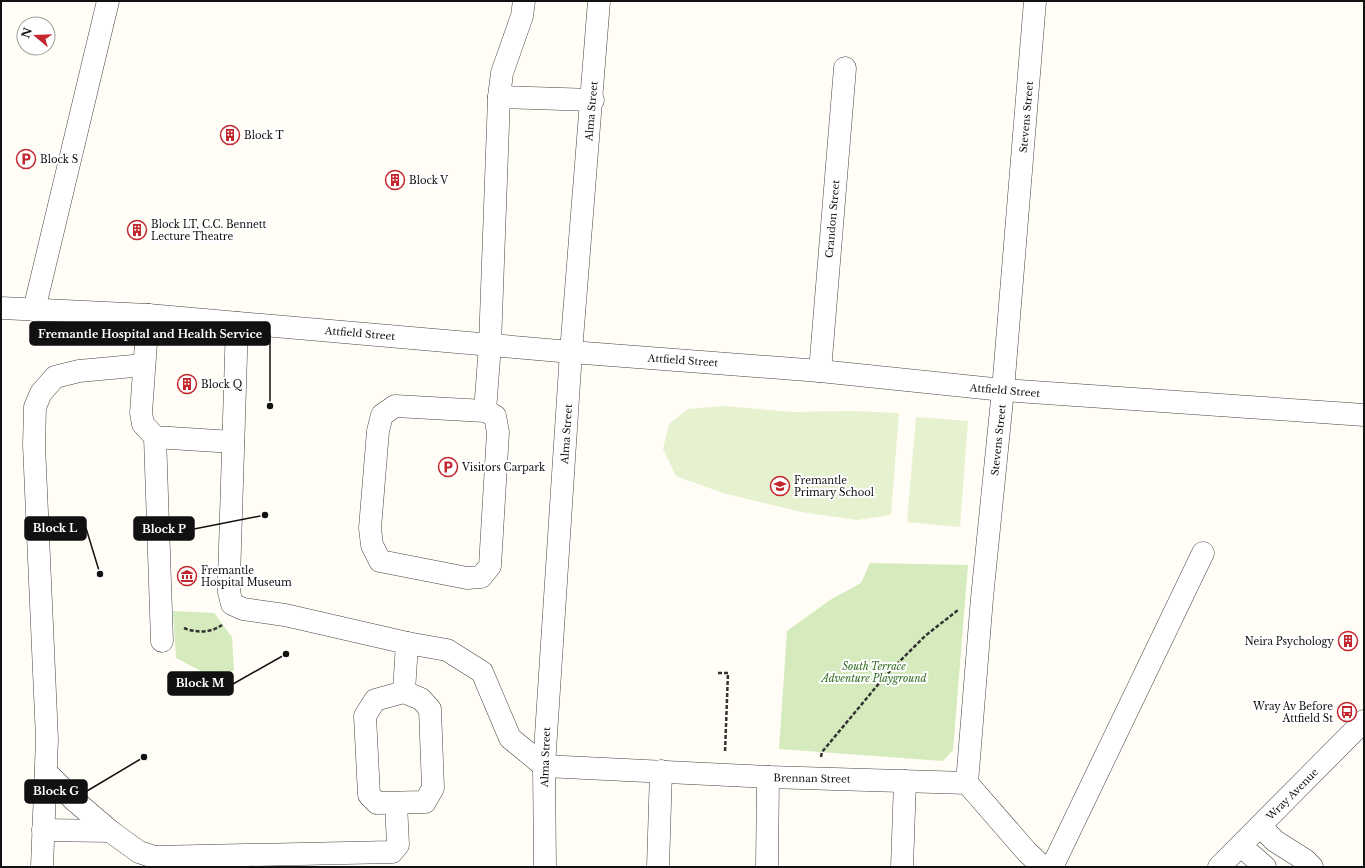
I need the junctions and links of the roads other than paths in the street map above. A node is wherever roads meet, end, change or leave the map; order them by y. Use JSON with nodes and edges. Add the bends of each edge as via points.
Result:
{"nodes":[{"id":1,"x":108,"y":1,"type":"edge"},
{"id":2,"x":524,"y":1,"type":"edge"},
{"id":3,"x":599,"y":1,"type":"edge"},
{"id":4,"x":1035,"y":1,"type":"edge"},
{"id":5,"x":845,"y":68,"type":"dead end"},
{"id":6,"x":499,"y":97,"type":"junction"},
{"id":7,"x":592,"y":100,"type":"junction"},
{"id":8,"x":1,"y":308,"type":"edge"},
{"id":9,"x":34,"y":310,"type":"junction"},
{"id":10,"x":148,"y":315,"type":"junction"},
{"id":11,"x":237,"y":323,"type":"junction"},
{"id":12,"x":490,"y":344,"type":"junction"},
{"id":13,"x":571,"y":352,"type":"junction"},
{"id":14,"x":144,"y":365,"type":"junction"},
{"id":15,"x":820,"y":371,"type":"junction"},
{"id":16,"x":1003,"y":390,"type":"junction"},
{"id":17,"x":485,"y":411,"type":"junction"},
{"id":18,"x":1364,"y":415,"type":"edge"},
{"id":19,"x":155,"y":436,"type":"junction"},
{"id":20,"x":234,"y":442,"type":"junction"},
{"id":21,"x":1203,"y":553,"type":"dead end"},
{"id":22,"x":162,"y":631,"type":"road end"},
{"id":23,"x":407,"y":643,"type":"junction"},
{"id":24,"x":404,"y":692,"type":"junction"},
{"id":25,"x":1364,"y":721,"type":"edge"},
{"id":26,"x":544,"y":766,"type":"junction"},
{"id":27,"x":661,"y":771,"type":"junction"},
{"id":28,"x":46,"y":772,"type":"junction"},
{"id":29,"x":768,"y":777,"type":"junction"},
{"id":30,"x":905,"y":781,"type":"junction"},
{"id":31,"x":967,"y":783,"type":"junction"},
{"id":32,"x":396,"y":803,"type":"junction"},
{"id":33,"x":1260,"y":826,"type":"junction"},
{"id":34,"x":42,"y":830,"type":"junction"},
{"id":35,"x":110,"y":831,"type":"junction"},
{"id":36,"x":1241,"y":846,"type":"junction"},
{"id":37,"x":42,"y":867,"type":"edge"},
{"id":38,"x":545,"y":867,"type":"edge"},
{"id":39,"x":658,"y":867,"type":"edge"},
{"id":40,"x":767,"y":867,"type":"edge"},
{"id":41,"x":902,"y":867,"type":"edge"},
{"id":42,"x":1042,"y":867,"type":"edge"},
{"id":43,"x":1049,"y":867,"type":"edge"},
{"id":44,"x":1219,"y":867,"type":"edge"},
{"id":45,"x":1265,"y":867,"type":"edge"},
{"id":46,"x":1312,"y":867,"type":"edge"}],
"edges":[{"from":1,"to":9,"type":"street"},
{"from":2,"to":6,"type":"street","via":[[522,16],[502,73]]},
{"from":3,"to":7,"type":"street","name":"Alma Street"},
{"from":4,"to":16,"type":"street","name":"Stevens Street"},
{"from":5,"to":15,"type":"street","name":"Crandon Street"},
{"from":6,"to":7,"type":"street"},
{"from":6,"to":12,"type":"street"},
{"from":7,"to":13,"type":"street","name":"Alma Street"},
{"from":8,"to":9,"type":"street","name":"Attfield Street"},
{"from":9,"to":10,"type":"street","name":"Attfield Street"},
{"from":10,"to":11,"type":"street","name":"Attfield Street"},
{"from":10,"to":14,"type":"street"},
{"from":11,"to":12,"type":"street","name":"Attfield Street"},
{"from":11,"to":20,"type":"street"},
{"from":12,"to":13,"type":"street","name":"Attfield Street"},
{"from":12,"to":17,"type":"street"},
{"from":13,"to":15,"type":"street","name":"Attfield Street"},
{"from":13,"to":26,"type":"street","name":"Alma Street"},
{"from":14,"to":19,"type":"street","via":[[141,413],[143,424]]},
{"from":14,"to":28,"type":"street","via":[[79,371],[55,377],[41,393],[35,407],[34,445]]},
{"from":15,"to":16,"type":"street","name":"Attfield Street"},
{"from":16,"to":18,"type":"street","name":"Attfield Street"},
{"from":16,"to":31,"type":"street","name":"Stevens Street"},
{"from":17,"to":17,"type":"street","via":[[495,416],[498,432],[490,566],[481,577],[467,578],[380,562],[372,545],[370,528],[378,431],[382,415],[395,406]]},
{"from":19,"to":20,"type":"street"},
{"from":19,"to":22,"type":"street"},
{"from":20,"to":23,"type":"street","via":[[229,592],[232,604]]},
{"from":21,"to":43,"type":"street","via":[[1058,854]]},
{"from":23,"to":24,"type":"street"},
{"from":23,"to":26,"type":"street","via":[[447,650],[482,672],[510,738]]},
{"from":24,"to":32,"type":"street","via":[[421,698],[430,709],[433,788],[425,802]]},
{"from":24,"to":32,"type":"street","via":[[375,700],[365,716],[369,795],[377,803]]},
{"from":25,"to":33,"type":"street","name":"Wray Avenue"},
{"from":26,"to":27,"type":"street","name":"Brennan Street"},
{"from":26,"to":38,"type":"street","name":"Alma Street"},
{"from":27,"to":29,"type":"street","name":"Brennan Street"},
{"from":27,"to":39,"type":"street"},
{"from":28,"to":34,"type":"street"},
{"from":28,"to":35,"type":"street"},
{"from":29,"to":30,"type":"street","name":"Brennan Street"},
{"from":29,"to":40,"type":"street"},
{"from":30,"to":31,"type":"street","name":"Brennan Street"},
{"from":30,"to":41,"type":"street"},
{"from":31,"to":42,"type":"street"},
{"from":32,"to":35,"type":"street","via":[[398,845],[392,852],[154,857],[139,852]]},
{"from":33,"to":36,"type":"street","name":"Wray Avenue"},
{"from":33,"to":46,"type":"street"},
{"from":34,"to":35,"type":"street"},
{"from":34,"to":37,"type":"street"},
{"from":36,"to":44,"type":"street","name":"Wray Avenue"},
{"from":36,"to":45,"type":"street"}]}
